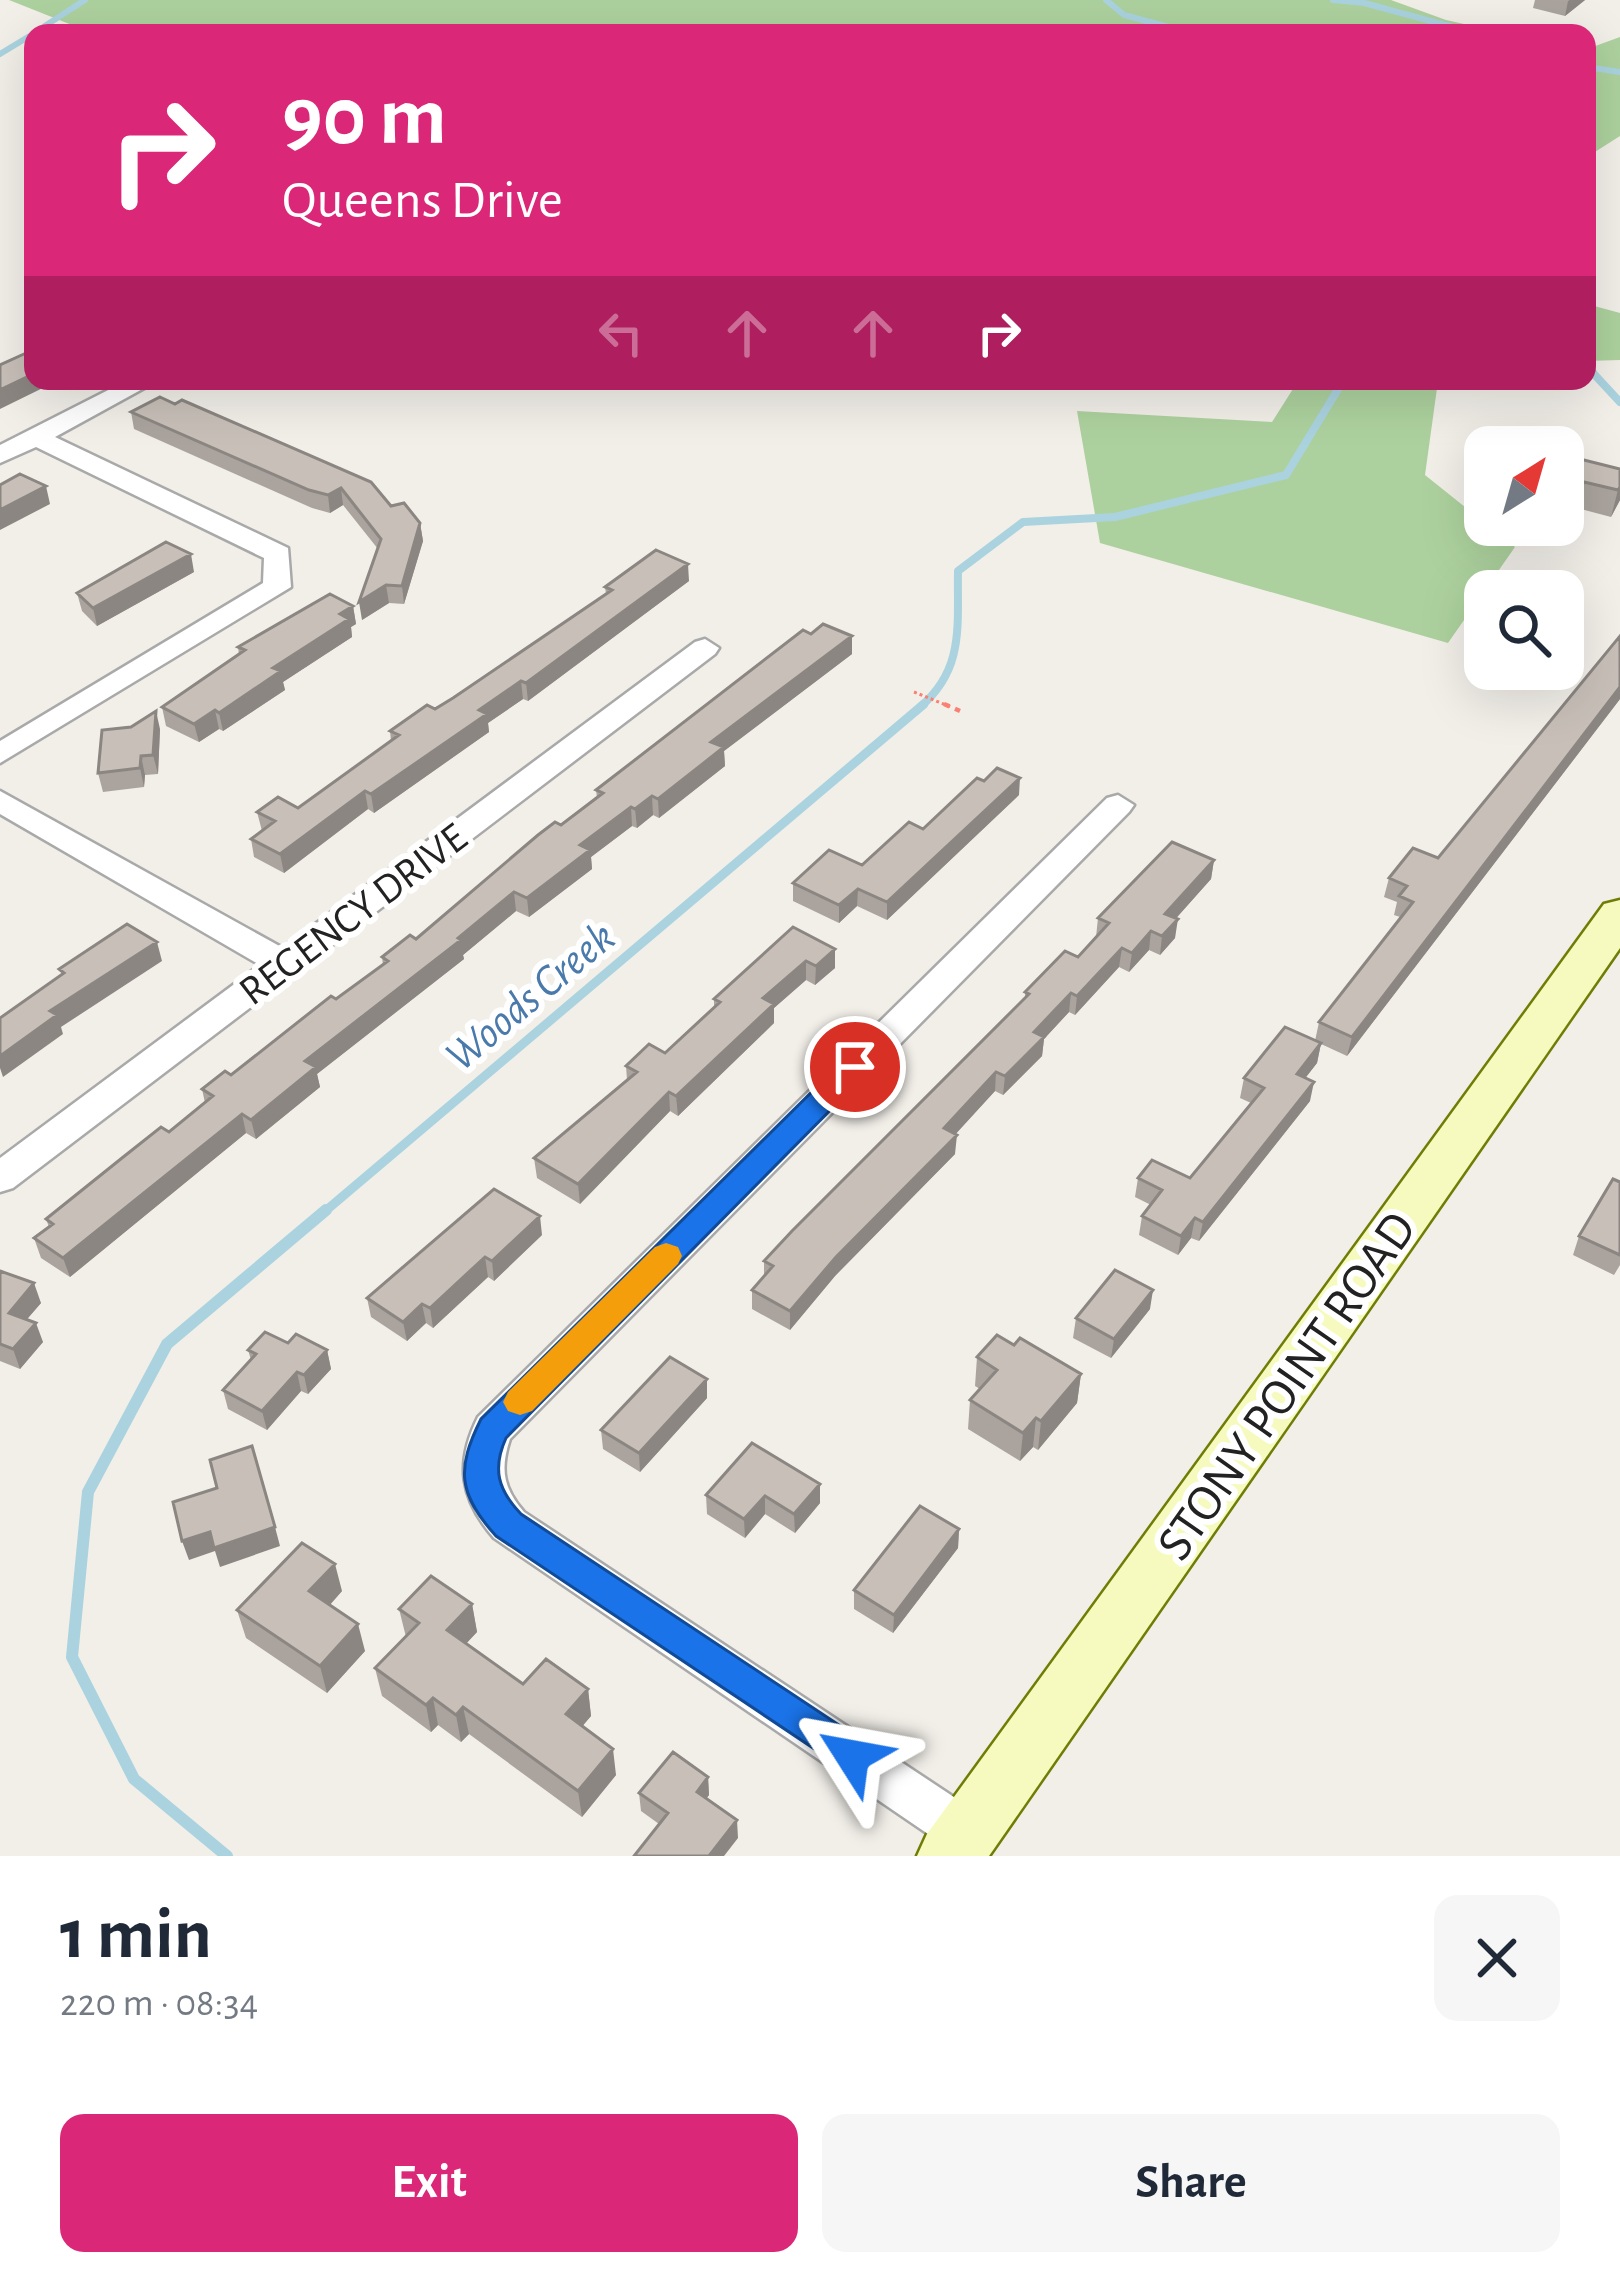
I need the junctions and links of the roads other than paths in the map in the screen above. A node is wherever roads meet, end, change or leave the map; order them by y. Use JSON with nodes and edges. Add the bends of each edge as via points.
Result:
{"nodes":[{"id":1,"x":127,"y":390,"type":"edge"},
{"id":2,"x":36,"y":436,"type":"junction"},
{"id":3,"x":0,"y":455,"type":"edge"},
{"id":4,"x":705,"y":648,"type":"dead end"},
{"id":5,"x":0,"y":754,"type":"edge"},
{"id":6,"x":0,"y":801,"type":"edge"},
{"id":7,"x":1118,"y":805,"type":"dead end"},
{"id":8,"x":1620,"y":915,"type":"edge"},
{"id":9,"x":284,"y":964,"type":"junction"},
{"id":10,"x":0,"y":1178,"type":"edge"},
{"id":11,"x":958,"y":1844,"type":"edge"}],
"edges":[{"from":1,"to":2,"type":"street"},
{"from":2,"to":3,"type":"street"},
{"from":2,"to":5,"type":"street","via":[[278,554],[277,586]]},
{"from":4,"to":9,"type":"street","name":"REGENCY DRIVE"},
{"from":6,"to":9,"type":"street"},
{"from":7,"to":11,"type":"street","via":[[493,1429],[481,1454],[489,1504],[509,1525]]},
{"from":8,"to":11,"type":"street","name":"STONY POINT ROAD"},
{"from":9,"to":10,"type":"street","name":"REGENCY DRIVE"}]}
